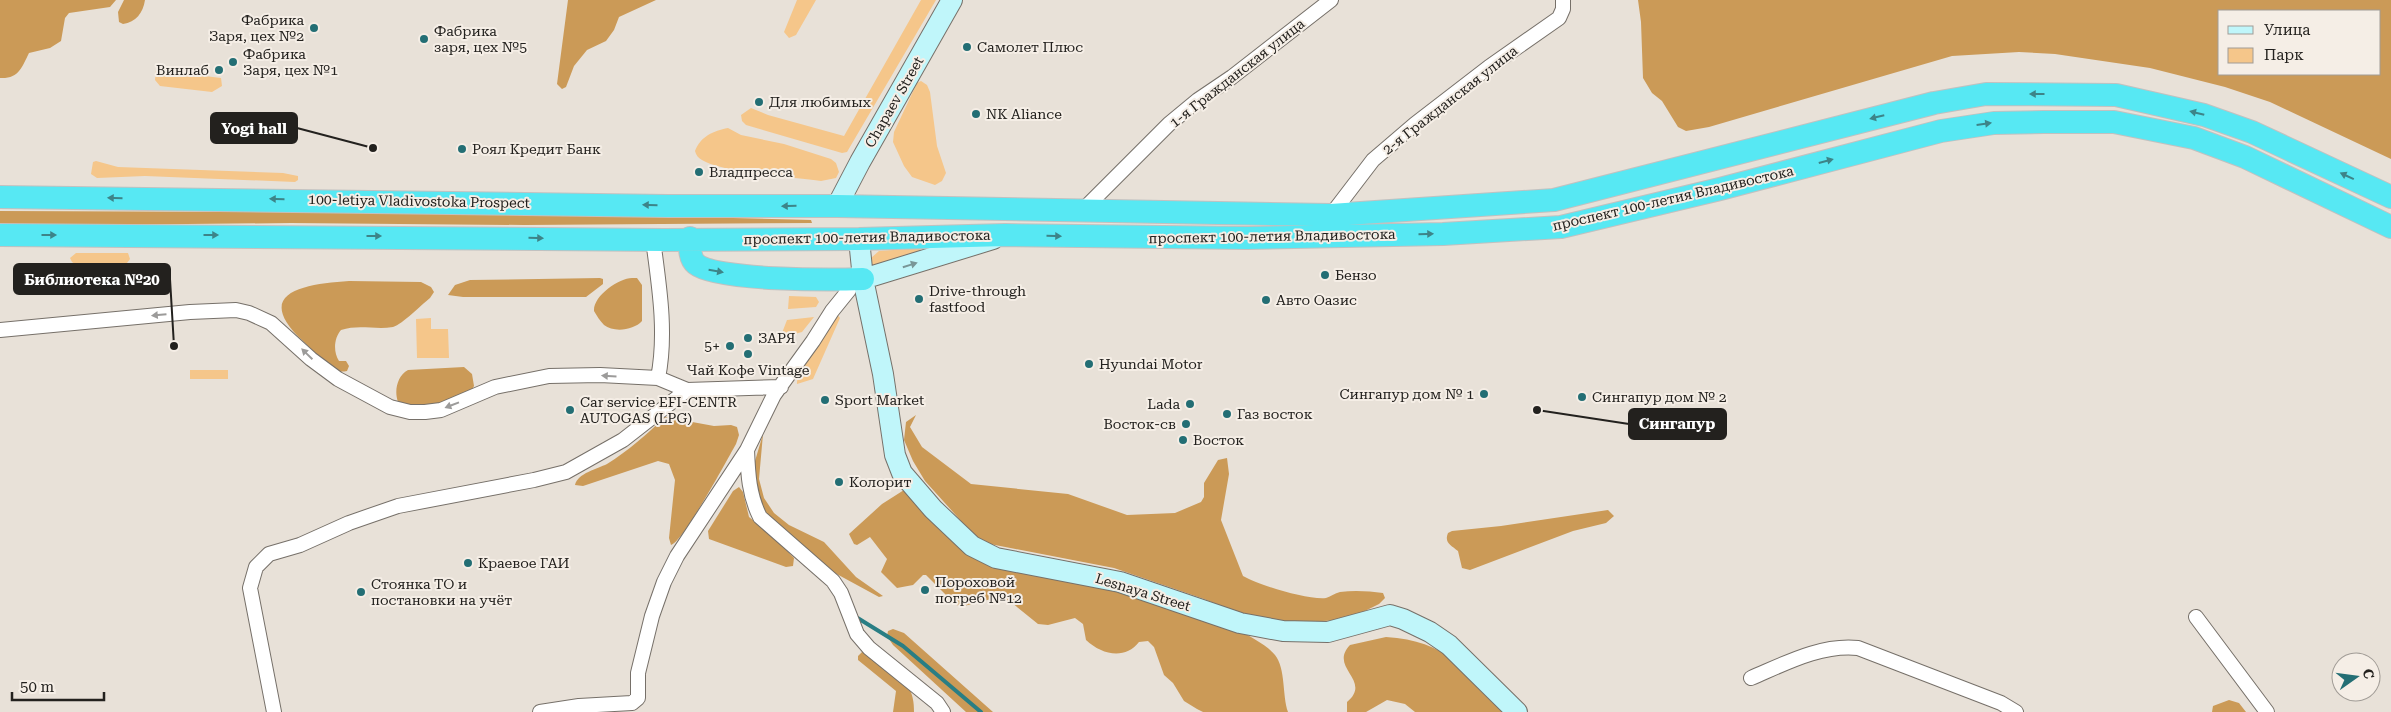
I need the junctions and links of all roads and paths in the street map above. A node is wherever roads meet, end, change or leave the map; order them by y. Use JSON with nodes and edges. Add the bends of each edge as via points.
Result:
{"nodes":[{"id":1,"x":952,"y":0,"type":"edge"},
{"id":2,"x":1331,"y":0,"type":"edge"},
{"id":3,"x":1563,"y":0,"type":"edge"},
{"id":4,"x":0,"y":196,"type":"edge"},
{"id":5,"x":2391,"y":196,"type":"edge"},
{"id":6,"x":837,"y":206,"type":"junction"},
{"id":7,"x":1082,"y":211,"type":"junction"},
{"id":8,"x":1331,"y":215,"type":"junction"},
{"id":9,"x":2391,"y":227,"type":"edge"},
{"id":10,"x":0,"y":235,"type":"edge"},
{"id":11,"x":1005,"y":235,"type":"junction"},
{"id":12,"x":690,"y":238,"type":"junction"},
{"id":13,"x":859,"y":239,"type":"junction"},
{"id":14,"x":653,"y":240,"type":"junction"},
{"id":15,"x":863,"y":279,"type":"junction"},
{"id":16,"x":0,"y":330,"type":"edge"},
{"id":17,"x":658,"y":378,"type":"junction"},
{"id":18,"x":780,"y":387,"type":"junction"},
{"id":19,"x":687,"y":390,"type":"junction"},
{"id":20,"x":747,"y":450,"type":"junction"},
{"id":21,"x":2196,"y":617,"type":"dead end"},
{"id":22,"x":1750,"y":678,"type":"dead end"},
{"id":23,"x":274,"y":712,"type":"edge"},
{"id":24,"x":540,"y":712,"type":"edge"},
{"id":25,"x":943,"y":712,"type":"edge"},
{"id":26,"x":1517,"y":712,"type":"edge"},
{"id":27,"x":2016,"y":712,"type":"edge"},
{"id":28,"x":2267,"y":712,"type":"edge"}],
"edges":[{"from":1,"to":6,"type":"main road","name":"Chapaev Street"},
{"from":2,"to":7,"type":"street","name":"1-я Гражданская улица","via":[[1184,112]]},
{"from":3,"to":8,"type":"street","name":"2-я Гражданская улица","via":[[1559,18],[1414,124],[1373,160]]},
{"from":6,"to":4,"type":"highway","name":"100-letiya Vladivostoka Prospect","one_way":true},
{"from":5,"to":8,"type":"highway","name":"проспект 100-летия Владивостока","one_way":true,"via":[[2252,132],[2204,115],[2116,94],[1986,94],[1934,103],[1554,200]]},
{"from":6,"to":7,"type":"highway","name":"проспект 100-летия Владивостока"},
{"from":7,"to":8,"type":"highway","name":"проспект 100-летия Владивостока"},
{"from":11,"to":9,"type":"highway","name":"проспект 100-летия Владивостока","one_way":true,"via":[[1247,238],[1438,234],[1561,227],[1941,131],[1994,123],[2044,122],[2114,122],[2194,138],[2245,157]]},
{"from":10,"to":14,"type":"highway","one_way":true},
{"from":11,"to":13,"type":"highway","name":"проспект 100-летия Владивостока"},
{"from":15,"to":11,"type":"main road","one_way":true},
{"from":12,"to":13,"type":"highway","name":"проспект 100-летия Владивостока"},
{"from":12,"to":14,"type":"highway"},
{"from":12,"to":15,"type":"highway","one_way":true,"via":[[693,261],[705,269],[773,278]]},
{"from":13,"to":15,"type":"main road","name":"Lesnaya Street"},
{"from":14,"to":17,"type":"street","via":[[662,320],[662,357]]},
{"from":15,"to":18,"type":"street","via":[[848,288],[850,290]]},
{"from":15,"to":26,"type":"main road","name":"Lesnaya Street","via":[[883,374],[895,455],[902,473],[933,509],[972,546],[996,558],[1120,582],[1240,623],[1283,631],[1328,632],[1390,615],[1430,632],[1449,645]]},
{"from":17,"to":16,"type":"street","one_way":true,"via":[[600,375],[533,378],[495,388],[441,410],[410,412],[390,407],[338,379],[271,323],[236,310]]},
{"from":17,"to":19,"type":"street"},
{"from":18,"to":19,"type":"street"},
{"from":18,"to":20,"type":"street","via":[[762,415]]},
{"from":19,"to":23,"type":"street","via":[[623,440],[566,472],[398,506],[269,554],[256,567],[250,588]]},
{"from":20,"to":24,"type":"street","via":[[677,556],[664,582],[638,673],[638,698],[632,703]]},
{"from":20,"to":25,"type":"street","via":[[748,481],[760,517],[833,581],[842,593],[857,634],[869,648],[937,703]]},
{"from":21,"to":28,"type":"street"},
{"from":22,"to":27,"type":"street","via":[[1832,648],[1858,648],[2001,703]]}]}
